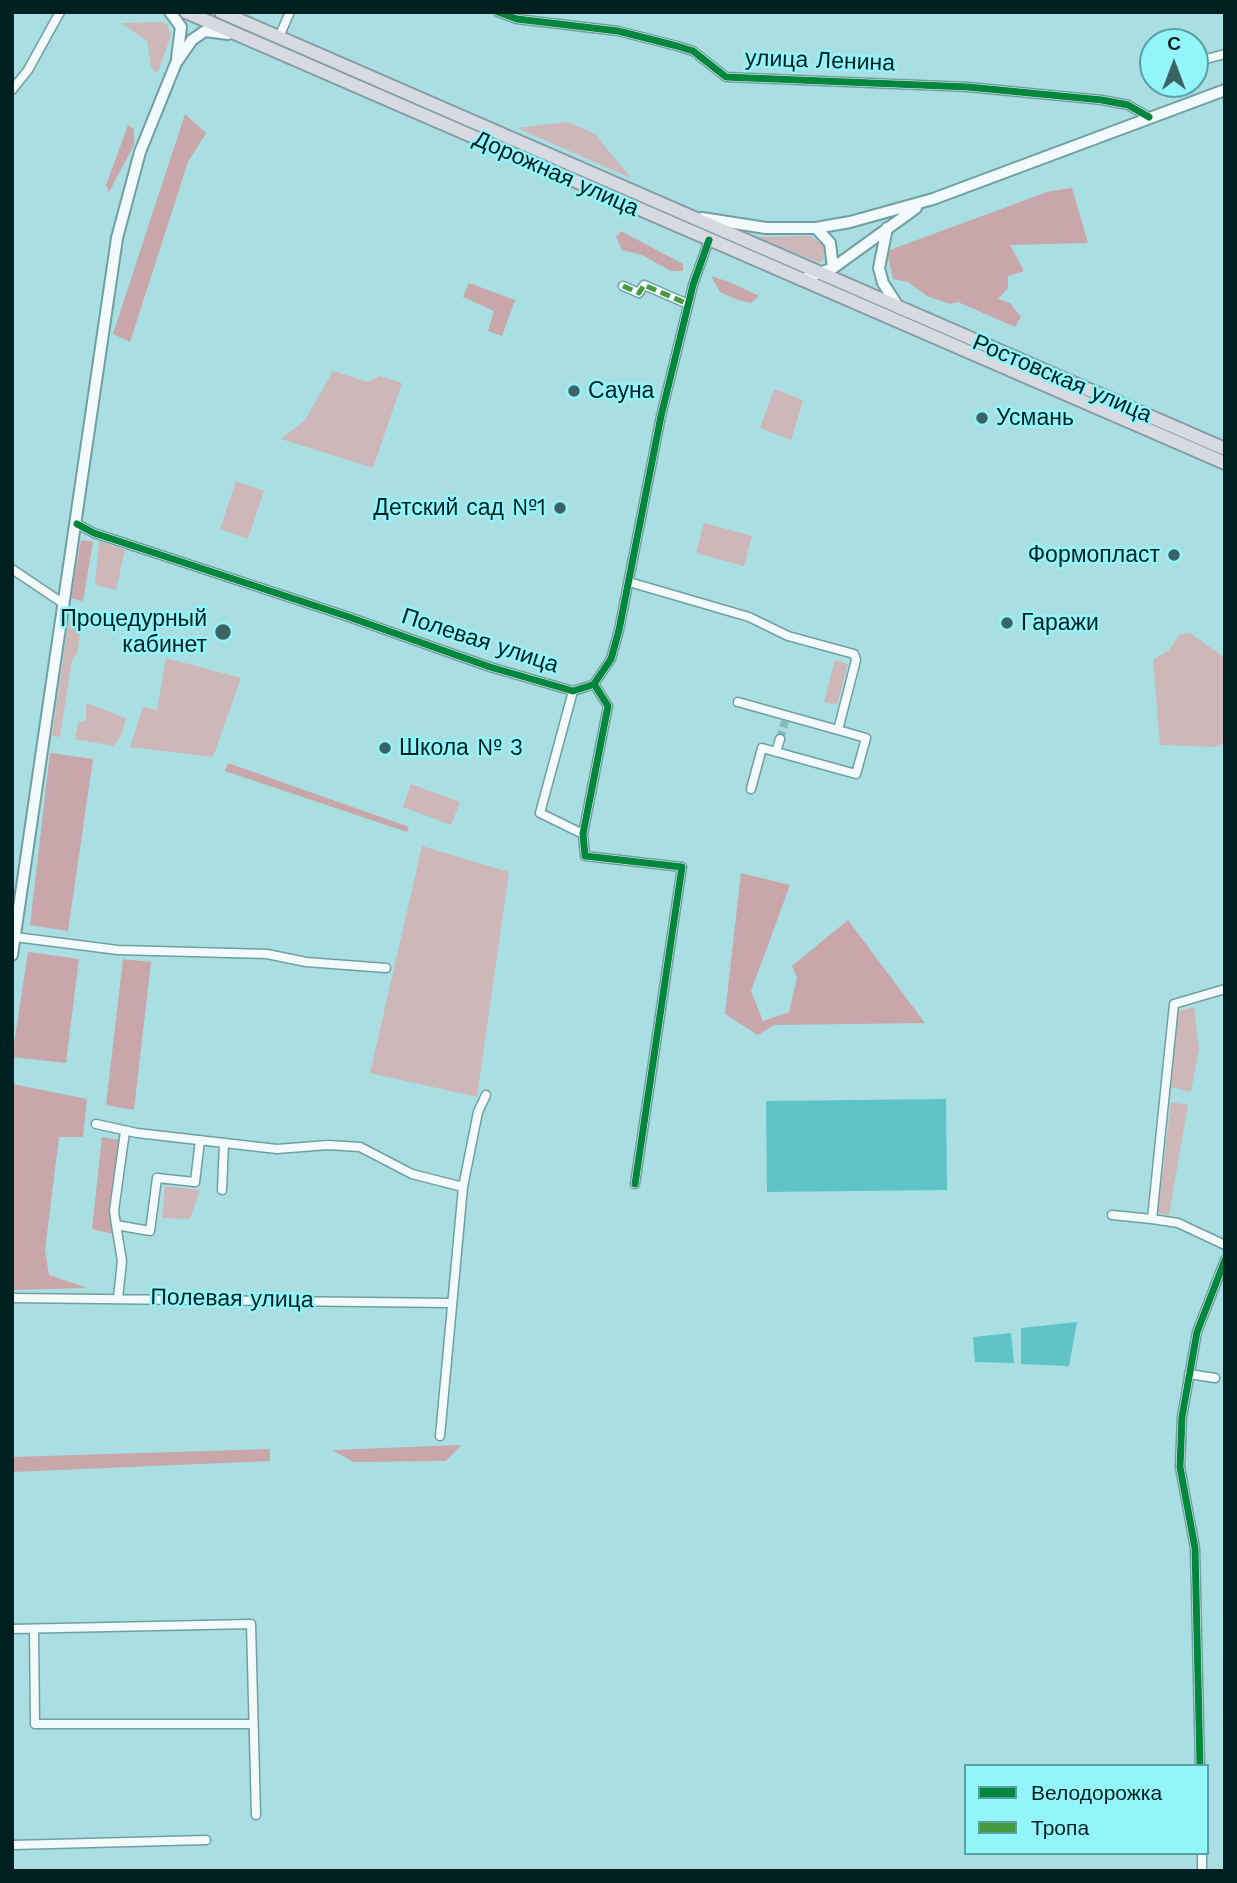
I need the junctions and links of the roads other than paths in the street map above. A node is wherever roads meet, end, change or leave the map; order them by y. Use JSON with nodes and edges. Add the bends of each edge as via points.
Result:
{"nodes":[{"id":1,"x":60,"y":12,"type":"edge"},
{"id":2,"x":170,"y":12,"type":"edge"},
{"id":3,"x":186,"y":12,"type":"edge"},
{"id":4,"x":221,"y":12,"type":"edge"},
{"id":5,"x":290,"y":12,"type":"edge"},
{"id":6,"x":498,"y":12,"type":"edge"},
{"id":7,"x":279,"y":37,"type":"junction"},
{"id":8,"x":247,"y":39,"type":"junction"},
{"id":9,"x":176,"y":63,"type":"junction"},
{"id":10,"x":12,"y":90,"type":"edge"},
{"id":11,"x":1225,"y":90,"type":"edge"},
{"id":12,"x":1149,"y":117,"type":"junction"},
{"id":13,"x":933,"y":198,"type":"junction"},
{"id":14,"x":676,"y":213,"type":"junction"},
{"id":15,"x":816,"y":228,"type":"junction"},
{"id":16,"x":887,"y":228,"type":"junction"},
{"id":17,"x":709,"y":240,"type":"junction"},
{"id":18,"x":833,"y":268,"type":"junction"},
{"id":19,"x":821,"y":275,"type":"junction"},
{"id":20,"x":802,"y":280,"type":"junction"},
{"id":21,"x":623,"y":286,"type":"dead end"},
{"id":22,"x":688,"y":304,"type":"junction"},
{"id":23,"x":899,"y":308,"type":"junction"},
{"id":24,"x":927,"y":335,"type":"joint"},
{"id":25,"x":1225,"y":449,"type":"edge"},
{"id":26,"x":1225,"y":463,"type":"edge"},
{"id":27,"x":77,"y":524,"type":"junction"},
{"id":28,"x":12,"y":569,"type":"edge"},
{"id":29,"x":629,"y":582,"type":"junction"},
{"id":30,"x":64,"y":604,"type":"junction"},
{"id":31,"x":594,"y":684,"type":"junction"},
{"id":32,"x":573,"y":691,"type":"junction"},
{"id":33,"x":738,"y":702,"type":"dead end"},
{"id":34,"x":838,"y":730,"type":"junction"},
{"id":35,"x":780,"y":739,"type":"tunnel mouth"},
{"id":36,"x":776,"y":752,"type":"junction"},
{"id":37,"x":751,"y":789,"type":"dead end"},
{"id":38,"x":583,"y":834,"type":"junction"},
{"id":39,"x":15,"y":937,"type":"junction"},
{"id":40,"x":12,"y":955,"type":"edge"},
{"id":41,"x":386,"y":968,"type":"dead end"},
{"id":42,"x":1225,"y":989,"type":"edge"},
{"id":43,"x":486,"y":1095,"type":"dead end"},
{"id":44,"x":96,"y":1124,"type":"dead end"},
{"id":45,"x":125,"y":1131,"type":"junction"},
{"id":46,"x":200,"y":1140,"type":"junction"},
{"id":47,"x":224,"y":1143,"type":"junction"},
{"id":48,"x":635,"y":1184,"type":"dead end"},
{"id":49,"x":463,"y":1187,"type":"junction"},
{"id":50,"x":222,"y":1190,"type":"dead end"},
{"id":51,"x":1112,"y":1215,"type":"dead end"},
{"id":52,"x":1152,"y":1219,"type":"junction"},
{"id":53,"x":116,"y":1225,"type":"junction"},
{"id":54,"x":1225,"y":1245,"type":"edge"},
{"id":55,"x":1225,"y":1260,"type":"edge"},
{"id":56,"x":12,"y":1298,"type":"edge"},
{"id":57,"x":118,"y":1298,"type":"junction"},
{"id":58,"x":451,"y":1303,"type":"junction"},
{"id":59,"x":1189,"y":1374,"type":"junction"},
{"id":60,"x":1215,"y":1378,"type":"dead end"},
{"id":61,"x":440,"y":1436,"type":"dead end"},
{"id":62,"x":12,"y":1629,"type":"edge"},
{"id":63,"x":34,"y":1629,"type":"junction"},
{"id":64,"x":252,"y":1724,"type":"junction"},
{"id":65,"x":1200,"y":1764,"type":"edge"},
{"id":66,"x":256,"y":1815,"type":"dead end"},
{"id":67,"x":206,"y":1840,"type":"dead end"},
{"id":68,"x":12,"y":1845,"type":"edge"}],
"edges":[{"from":1,"to":10,"type":"street"},
{"from":2,"to":9,"type":"main road","via":[[181,27]]},
{"from":3,"to":8,"type":"highway","name":"Дорожная улица"},
{"from":4,"to":7,"type":"highway","name":"Дорожная улица"},
{"from":5,"to":7,"type":"street"},
{"from":6,"to":12,"type":"street","name":"улица Ленина","via":[[517,19],[618,31],[677,46],[693,51],[726,77],[968,87],[1102,100],[1128,105]]},
{"from":7,"to":14,"type":"highway","name":"Дорожная улица"},
{"from":8,"to":9,"type":"main road","via":[[205,31],[192,40]]},
{"from":8,"to":17,"type":"highway","name":"Дорожная улица"},
{"from":9,"to":27,"type":"main road","via":[[140,152],[117,238]]},
{"from":11,"to":12,"type":"main road"},
{"from":12,"to":13,"type":"main road"},
{"from":13,"to":15,"type":"main road"},
{"from":13,"to":16,"type":"main road"},
{"from":14,"to":15,"type":"main road","via":[[740,225]]},
{"from":14,"to":19,"type":"highway","name":"Дорожная улица"},
{"from":15,"to":18,"type":"main road","via":[[830,243]]},
{"from":16,"to":18,"type":"main road"},
{"from":16,"to":23,"type":"main road","via":[[879,268]]},
{"from":17,"to":20,"type":"highway","name":"Дорожная улица"},
{"from":17,"to":22,"type":"street"},
{"from":18,"to":19,"type":"main road"},
{"from":19,"to":20,"type":"main road"},
{"from":19,"to":23,"type":"highway","name":"Дорожная улица"},
{"from":20,"to":24,"type":"highway","name":"Дорожная улица"},
{"from":21,"to":22,"type":"street","via":[[639,293],[645,285]]},
{"from":22,"to":29,"type":"street"},
{"from":23,"to":25,"type":"highway","name":"Ростовская улица"},
{"from":24,"to":26,"type":"highway","name":"Ростовская улица"},
{"from":27,"to":30,"type":"main road"},
{"from":27,"to":32,"type":"street","name":"Полевая улица","via":[[490,667]]},
{"from":28,"to":30,"type":"street"},
{"from":29,"to":31,"type":"street","via":[[611,659]]},
{"from":29,"to":34,"type":"street","via":[[854,654]]},
{"from":30,"to":39,"type":"main road"},
{"from":31,"to":32,"type":"street","name":"Полевая улица"},
{"from":31,"to":38,"type":"street","via":[[608,706]]},
{"from":32,"to":38,"type":"street","via":[[540,813]]},
{"from":33,"to":34,"type":"street"},
{"from":34,"to":36,"type":"street","via":[[866,738],[856,774]]},
{"from":35,"to":36,"type":"street"},
{"from":36,"to":37,"type":"street","via":[[762,748]]},
{"from":38,"to":48,"type":"street","via":[[585,856],[682,867]]},
{"from":39,"to":40,"type":"main road"},
{"from":39,"to":41,"type":"street","via":[[132,951],[267,954]]},
{"from":42,"to":52,"type":"street","via":[[1174,1004]]},
{"from":43,"to":49,"type":"street","via":[[478,1112]]},
{"from":44,"to":45,"type":"street"},
{"from":45,"to":46,"type":"street"},
{"from":45,"to":53,"type":"street"},
{"from":46,"to":47,"type":"street"},
{"from":46,"to":53,"type":"street","via":[[195,1182],[157,1178],[150,1231]]},
{"from":47,"to":49,"type":"street","via":[[277,1149],[360,1147],[412,1174]]},
{"from":47,"to":50,"type":"street"},
{"from":49,"to":58,"type":"street"},
{"from":51,"to":52,"type":"street"},
{"from":52,"to":54,"type":"street","via":[[1178,1223]]},
{"from":53,"to":57,"type":"street","via":[[122,1261]]},
{"from":55,"to":59,"type":"street","via":[[1197,1332]]},
{"from":56,"to":57,"type":"street","name":"Полевая улица"},
{"from":57,"to":58,"type":"street","name":"Полевая улица"},
{"from":58,"to":61,"type":"street"},
{"from":59,"to":60,"type":"street"},
{"from":59,"to":65,"type":"street","via":[[1180,1467],[1195,1548]]},
{"from":62,"to":63,"type":"street"},
{"from":63,"to":64,"type":"street","via":[[35,1724]]},
{"from":63,"to":64,"type":"street","via":[[251,1624]]},
{"from":64,"to":66,"type":"street"},
{"from":67,"to":68,"type":"street"}]}
